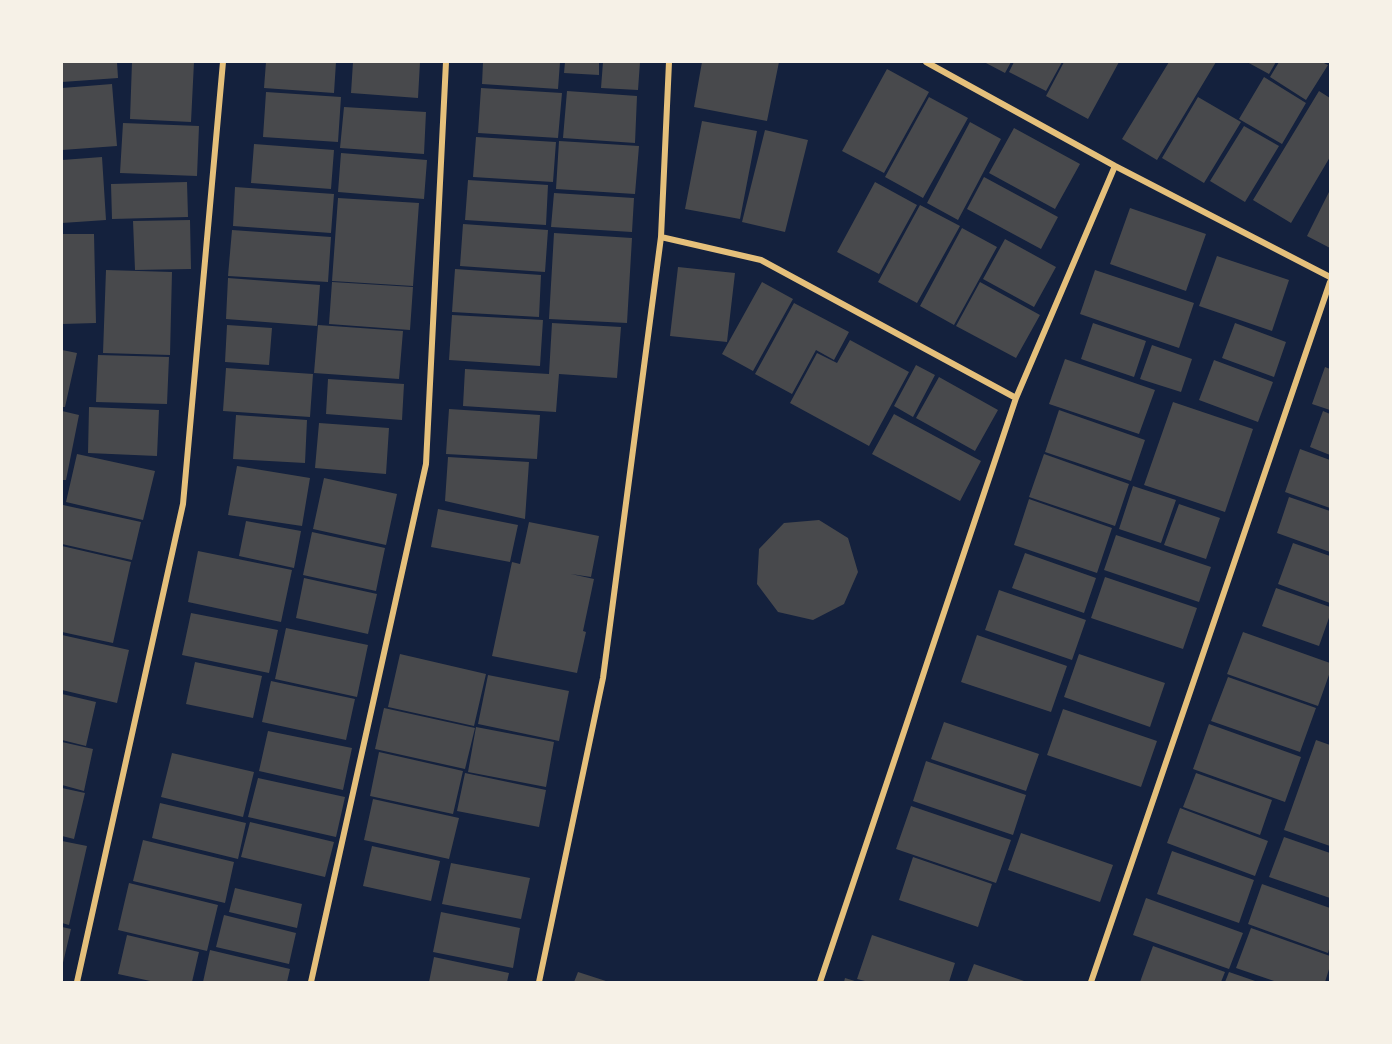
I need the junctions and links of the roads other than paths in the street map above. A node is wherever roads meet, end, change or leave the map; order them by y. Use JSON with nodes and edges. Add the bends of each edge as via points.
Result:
{"nodes":[{"id":1,"x":223,"y":62,"type":"edge"},
{"id":2,"x":446,"y":62,"type":"edge"},
{"id":3,"x":669,"y":62,"type":"edge"},
{"id":4,"x":926,"y":62,"type":"edge"},
{"id":5,"x":1114,"y":166,"type":"junction"},
{"id":6,"x":661,"y":237,"type":"junction"},
{"id":7,"x":1330,"y":279,"type":"edge"},
{"id":8,"x":1016,"y":398,"type":"junction"},
{"id":9,"x":76,"y":982,"type":"edge"},
{"id":10,"x":311,"y":982,"type":"edge"},
{"id":11,"x":539,"y":982,"type":"edge"},
{"id":12,"x":820,"y":982,"type":"edge"},
{"id":13,"x":1091,"y":982,"type":"edge"}],
"edges":[{"from":1,"to":9,"type":"street","via":[[183,504]]},
{"from":2,"to":10,"type":"street","via":[[426,464]]},
{"from":3,"to":6,"type":"street"},
{"from":4,"to":5,"type":"street"},
{"from":5,"to":7,"type":"street"},
{"from":5,"to":8,"type":"street"},
{"from":6,"to":8,"type":"street","via":[[761,260]]},
{"from":6,"to":11,"type":"street","via":[[603,678]]},
{"from":7,"to":13,"type":"street"},
{"from":8,"to":12,"type":"street"}]}
